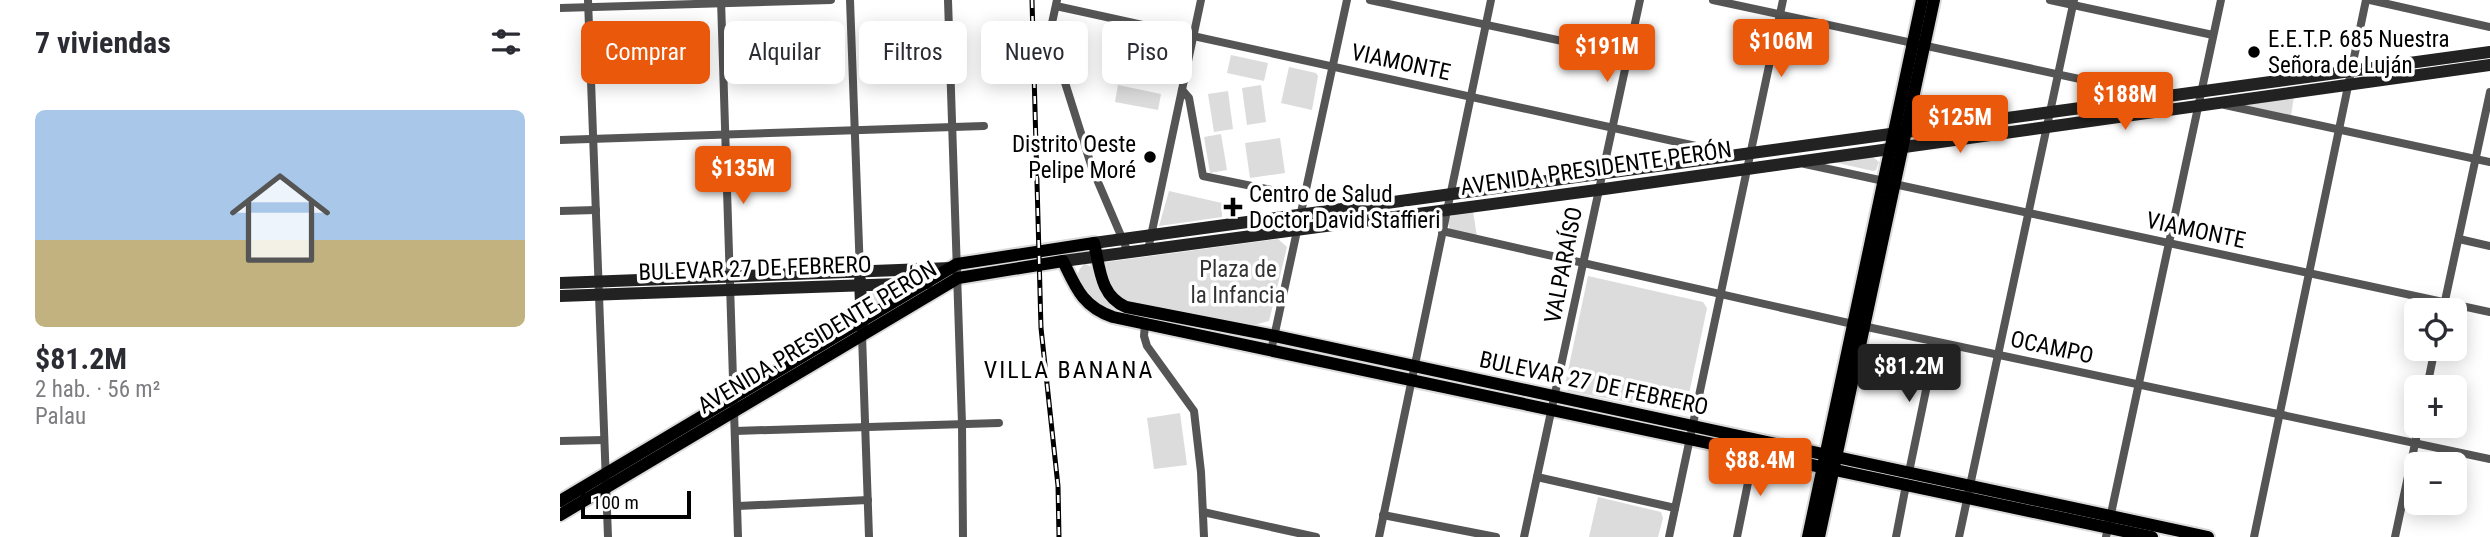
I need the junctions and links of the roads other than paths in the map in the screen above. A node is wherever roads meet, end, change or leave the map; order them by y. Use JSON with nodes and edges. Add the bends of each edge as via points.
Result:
{"nodes":[{"id":1,"x":831,"y":0,"type":"edge"},
{"id":2,"x":850,"y":0,"type":"edge"},
{"id":3,"x":948,"y":0,"type":"edge"},
{"id":4,"x":1201,"y":0,"type":"edge"},
{"id":5,"x":1348,"y":0,"type":"edge"},
{"id":6,"x":1370,"y":0,"type":"edge"},
{"id":7,"x":1491,"y":0,"type":"edge"},
{"id":8,"x":1640,"y":0,"type":"edge"},
{"id":9,"x":1713,"y":0,"type":"edge"},
{"id":10,"x":1783,"y":0,"type":"edge"},
{"id":11,"x":1922,"y":0,"type":"edge"},
{"id":12,"x":1934,"y":0,"type":"edge"},
{"id":13,"x":2050,"y":0,"type":"edge"},
{"id":14,"x":2221,"y":0,"type":"edge"},
{"id":15,"x":2368,"y":0,"type":"edge"},
{"id":16,"x":721,"y":2,"type":"edge"},
{"id":17,"x":2073,"y":2,"type":"edge"},
{"id":18,"x":1056,"y":3,"type":"edge"},
{"id":19,"x":589,"y":4,"type":"edge"},
{"id":20,"x":560,"y":8,"type":"edge"},
{"id":21,"x":1780,"y":14,"type":"junction"},
{"id":22,"x":1486,"y":25,"type":"junction"},
{"id":23,"x":2490,"y":27,"type":"edge"},
{"id":24,"x":2213,"y":35,"type":"junction"},
{"id":25,"x":1193,"y":36,"type":"junction"},
{"id":26,"x":1919,"y":44,"type":"junction"},
{"id":27,"x":2490,"y":52,"type":"edge"},
{"id":28,"x":1628,"y":55,"type":"junction"},
{"id":29,"x":2490,"y":65,"type":"edge"},
{"id":30,"x":1333,"y":66,"type":"junction"},
{"id":31,"x":2351,"y":71,"type":"junction"},
{"id":32,"x":2058,"y":74,"type":"junction"},
{"id":33,"x":2348,"y":85,"type":"junction"},
{"id":34,"x":1182,"y":90,"type":"junction"},
{"id":35,"x":2201,"y":91,"type":"junction"},
{"id":36,"x":2490,"y":92,"type":"edge"},
{"id":37,"x":1471,"y":96,"type":"junction"},
{"id":38,"x":2134,"y":100,"type":"junction"},
{"id":39,"x":2215,"y":103,"type":"junction"},
{"id":40,"x":2198,"y":105,"type":"junction"},
{"id":41,"x":2050,"y":112,"type":"junction"},
{"id":42,"x":984,"y":126,"type":"dead end"},
{"id":43,"x":953,"y":127,"type":"junction"},
{"id":44,"x":2047,"y":127,"type":"junction"},
{"id":45,"x":1613,"y":128,"type":"junction"},
{"id":46,"x":2339,"y":130,"type":"junction"},
{"id":47,"x":855,"y":131,"type":"junction"},
{"id":48,"x":1900,"y":133,"type":"junction"},
{"id":49,"x":726,"y":135,"type":"junction"},
{"id":50,"x":593,"y":139,"type":"junction"},
{"id":51,"x":560,"y":140,"type":"edge"},
{"id":52,"x":1896,"y":147,"type":"junction"},
{"id":53,"x":1744,"y":154,"type":"junction"},
{"id":54,"x":2476,"y":159,"type":"junction"},
{"id":55,"x":1796,"y":162,"type":"junction"},
{"id":56,"x":2490,"y":162,"type":"edge"},
{"id":57,"x":1748,"y":168,"type":"junction"},
{"id":58,"x":1601,"y":175,"type":"junction"},
{"id":59,"x":1889,"y":182,"type":"junction"},
{"id":60,"x":1597,"y":190,"type":"junction"},
{"id":61,"x":1450,"y":196,"type":"junction"},
{"id":62,"x":1305,"y":197,"type":"junction"},
{"id":63,"x":596,"y":210,"type":"junction"},
{"id":64,"x":1447,"y":210,"type":"junction"},
{"id":65,"x":560,"y":211,"type":"edge"},
{"id":66,"x":2028,"y":213,"type":"junction"},
{"id":67,"x":1302,"y":215,"type":"junction"},
{"id":68,"x":1297,"y":229,"type":"junction"},
{"id":69,"x":1442,"y":231,"type":"junction"},
{"id":70,"x":1151,"y":235,"type":"junction"},
{"id":71,"x":1122,"y":239,"type":"junction"},
{"id":72,"x":2459,"y":239,"type":"junction"},
{"id":73,"x":2169,"y":243,"type":"junction"},
{"id":74,"x":2490,"y":246,"type":"edge"},
{"id":75,"x":1096,"y":250,"type":"junction"},
{"id":76,"x":1148,"y":250,"type":"junction"},
{"id":77,"x":1128,"y":252,"type":"junction"},
{"id":78,"x":1063,"y":261,"type":"junction"},
{"id":79,"x":1583,"y":263,"type":"junction"},
{"id":80,"x":954,"y":273,"type":"junction"},
{"id":81,"x":2309,"y":273,"type":"junction"},
{"id":82,"x":860,"y":279,"type":"junction"},
{"id":83,"x":560,"y":283,"type":"edge"},
{"id":84,"x":926,"y":283,"type":"junction"},
{"id":85,"x":731,"y":284,"type":"junction"},
{"id":86,"x":599,"y":288,"type":"junction"},
{"id":87,"x":1721,"y":294,"type":"junction"},
{"id":88,"x":560,"y":296,"type":"edge"},
{"id":89,"x":2411,"y":298,"type":"edge"},
{"id":90,"x":2446,"y":298,"type":"edge"},
{"id":91,"x":2467,"y":309,"type":"edge"},
{"id":92,"x":2490,"y":312,"type":"edge"},
{"id":93,"x":861,"y":321,"type":"junction"},
{"id":94,"x":1145,"y":324,"type":"junction"},
{"id":95,"x":1859,"y":325,"type":"junction"},
{"id":96,"x":862,"y":335,"type":"junction"},
{"id":97,"x":1275,"y":336,"type":"junction"},
{"id":98,"x":1936,"y":342,"type":"junction"},
{"id":99,"x":1272,"y":351,"type":"junction"},
{"id":100,"x":1998,"y":355,"type":"junction"},
{"id":101,"x":1415,"y":366,"type":"junction"},
{"id":102,"x":1412,"y":380,"type":"junction"},
{"id":103,"x":2139,"y":385,"type":"junction"},
{"id":104,"x":1554,"y":403,"type":"junction"},
{"id":105,"x":735,"y":404,"type":"junction"},
{"id":106,"x":2279,"y":414,"type":"junction"},
{"id":107,"x":999,"y":423,"type":"dead end"},
{"id":108,"x":962,"y":424,"type":"junction"},
{"id":109,"x":865,"y":427,"type":"junction"},
{"id":110,"x":735,"y":431,"type":"junction"},
{"id":111,"x":1691,"y":433,"type":"junction"},
{"id":112,"x":2416,"y":438,"type":"edge"},
{"id":113,"x":604,"y":440,"type":"junction"},
{"id":114,"x":560,"y":442,"type":"edge"},
{"id":115,"x":2415,"y":443,"type":"junction"},
{"id":116,"x":1755,"y":453,"type":"junction"},
{"id":117,"x":2490,"y":459,"type":"edge"},
{"id":118,"x":1829,"y":462,"type":"junction"},
{"id":119,"x":606,"y":474,"type":"junction"},
{"id":120,"x":1537,"y":477,"type":"junction"},
{"id":121,"x":1908,"y":479,"type":"junction"},
{"id":122,"x":606,"y":488,"type":"junction"},
{"id":123,"x":1968,"y":492,"type":"junction"},
{"id":124,"x":868,"y":500,"type":"junction"},
{"id":125,"x":560,"y":501,"type":"edge"},
{"id":126,"x":738,"y":506,"type":"junction"},
{"id":127,"x":1675,"y":508,"type":"junction"},
{"id":128,"x":1203,"y":512,"type":"junction"},
{"id":129,"x":560,"y":515,"type":"edge"},
{"id":130,"x":1383,"y":515,"type":"junction"},
{"id":131,"x":2108,"y":527,"type":"edge"},
{"id":132,"x":608,"y":537,"type":"edge"},
{"id":133,"x":738,"y":537,"type":"edge"},
{"id":134,"x":869,"y":537,"type":"edge"},
{"id":135,"x":963,"y":537,"type":"edge"},
{"id":136,"x":1203,"y":537,"type":"edge"},
{"id":137,"x":1316,"y":537,"type":"edge"},
{"id":138,"x":1378,"y":537,"type":"edge"},
{"id":139,"x":1496,"y":537,"type":"edge"},
{"id":140,"x":1524,"y":537,"type":"edge"},
{"id":141,"x":1669,"y":537,"type":"edge"},
{"id":142,"x":1737,"y":537,"type":"edge"},
{"id":143,"x":1808,"y":537,"type":"edge"},
{"id":144,"x":1819,"y":537,"type":"edge"},
{"id":145,"x":1896,"y":537,"type":"edge"},
{"id":146,"x":1959,"y":537,"type":"edge"},
{"id":147,"x":2152,"y":537,"type":"edge"},
{"id":148,"x":2208,"y":537,"type":"edge"},
{"id":149,"x":2254,"y":537,"type":"edge"},
{"id":150,"x":2395,"y":537,"type":"edge"}],
"edges":[{"from":1,"to":16,"type":"street"},
{"from":2,"to":47,"type":"street"},
{"from":3,"to":43,"type":"street"},
{"from":4,"to":25,"type":"street"},
{"from":5,"to":30,"type":"street"},
{"from":6,"to":22,"type":"street"},
{"from":7,"to":22,"type":"street"},
{"from":8,"to":28,"type":"street","name":"VALPARAÍSO"},
{"from":9,"to":21,"type":"street"},
{"from":10,"to":21,"type":"street"},
{"from":11,"to":26,"type":"main road"},
{"from":12,"to":26,"type":"main road"},
{"from":13,"to":17,"type":"street"},
{"from":14,"to":24,"type":"street"},
{"from":15,"to":23,"type":"street"},
{"from":15,"to":31,"type":"street"},
{"from":16,"to":19,"type":"street"},
{"from":16,"to":49,"type":"street"},
{"from":17,"to":24,"type":"street"},
{"from":17,"to":32,"type":"street"},
{"from":18,"to":25,"type":"street","name":"VIAMONTE"},
{"from":18,"to":71,"type":"street","via":[[1052,23],[1061,70],[1092,168]]},
{"from":19,"to":20,"type":"street"},
{"from":19,"to":50,"type":"street"},
{"from":21,"to":26,"type":"street"},
{"from":21,"to":53,"type":"street"},
{"from":22,"to":28,"type":"street"},
{"from":22,"to":37,"type":"street"},
{"from":24,"to":35,"type":"street"},
{"from":25,"to":30,"type":"street","name":"VIAMONTE"},
{"from":25,"to":34,"type":"street"},
{"from":26,"to":32,"type":"street"},
{"from":26,"to":48,"type":"main road"},
{"from":27,"to":31,"type":"main road","name":"AVENIDA PRESIDENTE PERÓN"},
{"from":28,"to":45,"type":"street","name":"VALPARAÍSO"},
{"from":29,"to":33,"type":"main road","name":"AVENIDA PRESIDENTE PERÓN"},
{"from":30,"to":37,"type":"street","name":"VIAMONTE"},
{"from":30,"to":62,"type":"street"},
{"from":31,"to":33,"type":"street"},
{"from":31,"to":35,"type":"main road","name":"AVENIDA PRESIDENTE PERÓN"},
{"from":32,"to":38,"type":"street","via":[[2126,89]]},
{"from":32,"to":41,"type":"street"},
{"from":33,"to":39,"type":"main road","name":"AVENIDA PRESIDENTE PERÓN"},
{"from":33,"to":46,"type":"street"},
{"from":34,"to":62,"type":"street","via":[[1189,98],[1203,176]]},
{"from":34,"to":70,"type":"street"},
{"from":35,"to":38,"type":"main road","name":"AVENIDA PRESIDENTE PERÓN"},
{"from":35,"to":40,"type":"street"},
{"from":36,"to":54,"type":"street"},
{"from":37,"to":45,"type":"street","name":"VIAMONTE"},
{"from":37,"to":61,"type":"street"},
{"from":38,"to":41,"type":"main road","name":"AVENIDA PRESIDENTE PERÓN"},
{"from":39,"to":40,"type":"main road","name":"AVENIDA PRESIDENTE PERÓN"},
{"from":39,"to":46,"type":"street"},
{"from":40,"to":44,"type":"main road","name":"AVENIDA PRESIDENTE PERÓN"},
{"from":40,"to":73,"type":"street"},
{"from":41,"to":44,"type":"street"},
{"from":41,"to":48,"type":"main road","name":"AVENIDA PRESIDENTE PERÓN"},
{"from":42,"to":43,"type":"street"},
{"from":43,"to":47,"type":"street"},
{"from":43,"to":80,"type":"street"},
{"from":44,"to":52,"type":"main road","name":"AVENIDA PRESIDENTE PERÓN"},
{"from":44,"to":66,"type":"street"},
{"from":45,"to":53,"type":"street","name":"VIAMONTE"},
{"from":45,"to":58,"type":"street","name":"VALPARAÍSO"},
{"from":46,"to":54,"type":"street"},
{"from":46,"to":81,"type":"street"},
{"from":47,"to":49,"type":"street"},
{"from":47,"to":82,"type":"street"},
{"from":48,"to":52,"type":"main road"},
{"from":48,"to":53,"type":"main road","name":"AVENIDA PRESIDENTE PERÓN"},
{"from":49,"to":50,"type":"street"},
{"from":49,"to":85,"type":"street"},
{"from":50,"to":51,"type":"street"},
{"from":50,"to":63,"type":"street"},
{"from":52,"to":55,"type":"main road","name":"AVENIDA PRESIDENTE PERÓN"},
{"from":52,"to":59,"type":"main road"},
{"from":53,"to":57,"type":"street"},
{"from":53,"to":58,"type":"main road","name":"AVENIDA PRESIDENTE PERÓN"},
{"from":54,"to":56,"type":"street"},
{"from":54,"to":72,"type":"street"},
{"from":55,"to":57,"type":"main road","name":"AVENIDA PRESIDENTE PERÓN"},
{"from":55,"to":59,"type":"street","name":"VIAMONTE"},
{"from":57,"to":60,"type":"main road","name":"AVENIDA PRESIDENTE PERÓN"},
{"from":57,"to":87,"type":"street"},
{"from":58,"to":60,"type":"street","name":"VALPARAÍSO"},
{"from":58,"to":61,"type":"main road","name":"AVENIDA PRESIDENTE PERÓN"},
{"from":59,"to":66,"type":"street","name":"VIAMONTE"},
{"from":59,"to":95,"type":"main road"},
{"from":60,"to":64,"type":"main road","name":"AVENIDA PRESIDENTE PERÓN"},
{"from":60,"to":79,"type":"street","name":"VALPARAÍSO"},
{"from":61,"to":64,"type":"street"},
{"from":61,"to":67,"type":"main road","name":"AVENIDA PRESIDENTE PERÓN"},
{"from":62,"to":67,"type":"street"},
{"from":63,"to":65,"type":"street"},
{"from":63,"to":86,"type":"street"},
{"from":64,"to":68,"type":"main road","name":"AVENIDA PRESIDENTE PERÓN"},
{"from":64,"to":69,"type":"street"},
{"from":66,"to":73,"type":"street","name":"VIAMONTE"},
{"from":66,"to":100,"type":"street"},
{"from":67,"to":68,"type":"street"},
{"from":67,"to":70,"type":"main road","name":"AVENIDA PRESIDENTE PERÓN"},
{"from":68,"to":76,"type":"main road","name":"AVENIDA PRESIDENTE PERÓN"},
{"from":68,"to":97,"type":"street"},
{"from":69,"to":79,"type":"street","name":"OCAMPO"},
{"from":69,"to":101,"type":"street"},
{"from":70,"to":71,"type":"main road","name":"AVENIDA PRESIDENTE PERÓN"},
{"from":70,"to":76,"type":"street"},
{"from":71,"to":75,"type":"main road","name":"AVENIDA PRESIDENTE PERÓN"},
{"from":71,"to":77,"type":"street"},
{"from":72,"to":74,"type":"street"},
{"from":72,"to":90,"type":"street"},
{"from":73,"to":81,"type":"street","name":"VIAMONTE"},
{"from":73,"to":103,"type":"street"},
{"from":75,"to":77,"type":"main road","name":"AVENIDA PRESIDENTE PERÓN"},
{"from":75,"to":78,"type":"main road","name":"AVENIDA PRESIDENTE PERÓN"},
{"from":75,"to":80,"type":"main road","name":"AVENIDA PRESIDENTE PERÓN"},
{"from":75,"to":97,"type":"main road","name":"BULEVAR 27 DE FEBRERO","via":[[1109,295],[1126,307]]},
{"from":76,"to":77,"type":"main road","name":"AVENIDA PRESIDENTE PERÓN"},
{"from":78,"to":80,"type":"main road","name":"AVENIDA PRESIDENTE PERÓN"},
{"from":78,"to":94,"type":"main road","name":"BULEVAR 27 DE FEBRERO","via":[[1086,303],[1099,313]]},
{"from":79,"to":87,"type":"street","name":"OCAMPO"},
{"from":79,"to":104,"type":"street","name":"VALPARAÍSO"},
{"from":80,"to":82,"type":"main road","name":"BULEVAR 27 DE FEBRERO"},
{"from":80,"to":84,"type":"main road","name":"AVENIDA PRESIDENTE PERÓN"},
{"from":80,"to":96,"type":"main road","name":"AVENIDA PRESIDENTE PERÓN"},
{"from":80,"to":108,"type":"street"},
{"from":81,"to":89,"type":"street","name":"VIAMONTE"},
{"from":81,"to":106,"type":"street"},
{"from":82,"to":84,"type":"main road","name":"BULEVAR 27 DE FEBRERO"},
{"from":82,"to":85,"type":"main road","name":"BULEVAR 27 DE FEBRERO"},
{"from":82,"to":93,"type":"main road"},
{"from":83,"to":86,"type":"main road","name":"BULEVAR 27 DE FEBRERO"},
{"from":84,"to":93,"type":"main road","name":"AVENIDA PRESIDENTE PERÓN"},
{"from":85,"to":86,"type":"main road","name":"BULEVAR 27 DE FEBRERO"},
{"from":85,"to":105,"type":"street"},
{"from":86,"to":88,"type":"main road","name":"BULEVAR 27 DE FEBRERO"},
{"from":86,"to":113,"type":"street"},
{"from":87,"to":95,"type":"street","name":"OCAMPO"},
{"from":87,"to":111,"type":"street"},
{"from":91,"to":92,"type":"street","name":"VIAMONTE"},
{"from":93,"to":96,"type":"main road"},
{"from":93,"to":105,"type":"main road","name":"AVENIDA PRESIDENTE PERÓN"},
{"from":94,"to":99,"type":"main road","name":"BULEVAR 27 DE FEBRERO"},
{"from":94,"to":128,"type":"street","via":[[1147,345],[1194,411]]},
{"from":95,"to":98,"type":"street","name":"OCAMPO"},
{"from":95,"to":118,"type":"main road"},
{"from":96,"to":105,"type":"main road","name":"AVENIDA PRESIDENTE PERÓN"},
{"from":96,"to":109,"type":"street"},
{"from":97,"to":99,"type":"street"},
{"from":97,"to":101,"type":"main road","name":"BULEVAR 27 DE FEBRERO"},
{"from":98,"to":100,"type":"street","name":"OCAMPO"},
{"from":98,"to":121,"type":"street"},
{"from":99,"to":102,"type":"main road","name":"BULEVAR 27 DE FEBRERO"},
{"from":100,"to":103,"type":"street","name":"OCAMPO"},
{"from":100,"to":123,"type":"street"},
{"from":101,"to":102,"type":"street"},
{"from":101,"to":104,"type":"main road","name":"BULEVAR 27 DE FEBRERO"},
{"from":102,"to":104,"type":"main road","name":"BULEVAR 27 DE FEBRERO"},
{"from":102,"to":130,"type":"street"},
{"from":103,"to":106,"type":"street","name":"OCAMPO"},
{"from":103,"to":131,"type":"street"},
{"from":104,"to":111,"type":"main road","name":"BULEVAR 27 DE FEBRERO"},
{"from":104,"to":120,"type":"street","name":"VALPARAÍSO"},
{"from":105,"to":110,"type":"street"},
{"from":105,"to":119,"type":"main road","name":"AVENIDA PRESIDENTE PERÓN"},
{"from":105,"to":122,"type":"main road","name":"AVENIDA PRESIDENTE PERÓN"},
{"from":106,"to":115,"type":"street","name":"OCAMPO"},
{"from":106,"to":149,"type":"street"},
{"from":107,"to":108,"type":"street"},
{"from":108,"to":109,"type":"street"},
{"from":108,"to":135,"type":"street"},
{"from":109,"to":110,"type":"street"},
{"from":109,"to":124,"type":"street"},
{"from":110,"to":126,"type":"street"},
{"from":111,"to":116,"type":"main road","name":"BULEVAR 27 DE FEBRERO"},
{"from":111,"to":118,"type":"main road","name":"BULEVAR 27 DE FEBRERO"},
{"from":111,"to":127,"type":"street"},
{"from":112,"to":115,"type":"street"},
{"from":113,"to":114,"type":"street"},
{"from":113,"to":119,"type":"street"},
{"from":115,"to":117,"type":"street","name":"OCAMPO"},
{"from":115,"to":150,"type":"street"},
{"from":116,"to":118,"type":"main road","name":"BULEVAR 27 DE FEBRERO"},
{"from":116,"to":142,"type":"street"},
{"from":118,"to":121,"type":"main road","name":"BULEVAR 27 DE FEBRERO"},
{"from":118,"to":143,"type":"main road"},
{"from":118,"to":144,"type":"main road"},
{"from":119,"to":122,"type":"street"},
{"from":119,"to":125,"type":"main road","name":"AVENIDA PRESIDENTE PERÓN"},
{"from":120,"to":127,"type":"street"},
{"from":120,"to":140,"type":"street","name":"VALPARAÍSO"},
{"from":121,"to":123,"type":"main road","name":"BULEVAR 27 DE FEBRERO"},
{"from":121,"to":145,"type":"street"},
{"from":122,"to":129,"type":"main road","name":"AVENIDA PRESIDENTE PERÓN"},
{"from":122,"to":132,"type":"street"},
{"from":123,"to":131,"type":"main road","name":"BULEVAR 27 DE FEBRERO"},
{"from":123,"to":146,"type":"street"},
{"from":124,"to":126,"type":"street"},
{"from":124,"to":134,"type":"street"},
{"from":126,"to":133,"type":"street"},
{"from":127,"to":141,"type":"street"},
{"from":128,"to":136,"type":"street"},
{"from":128,"to":137,"type":"street"},
{"from":130,"to":138,"type":"street"},
{"from":130,"to":139,"type":"street"},
{"from":131,"to":147,"type":"main road","name":"BULEVAR 27 DE FEBRERO"},
{"from":131,"to":148,"type":"main road","name":"BULEVAR 27 DE FEBRERO"}]}
